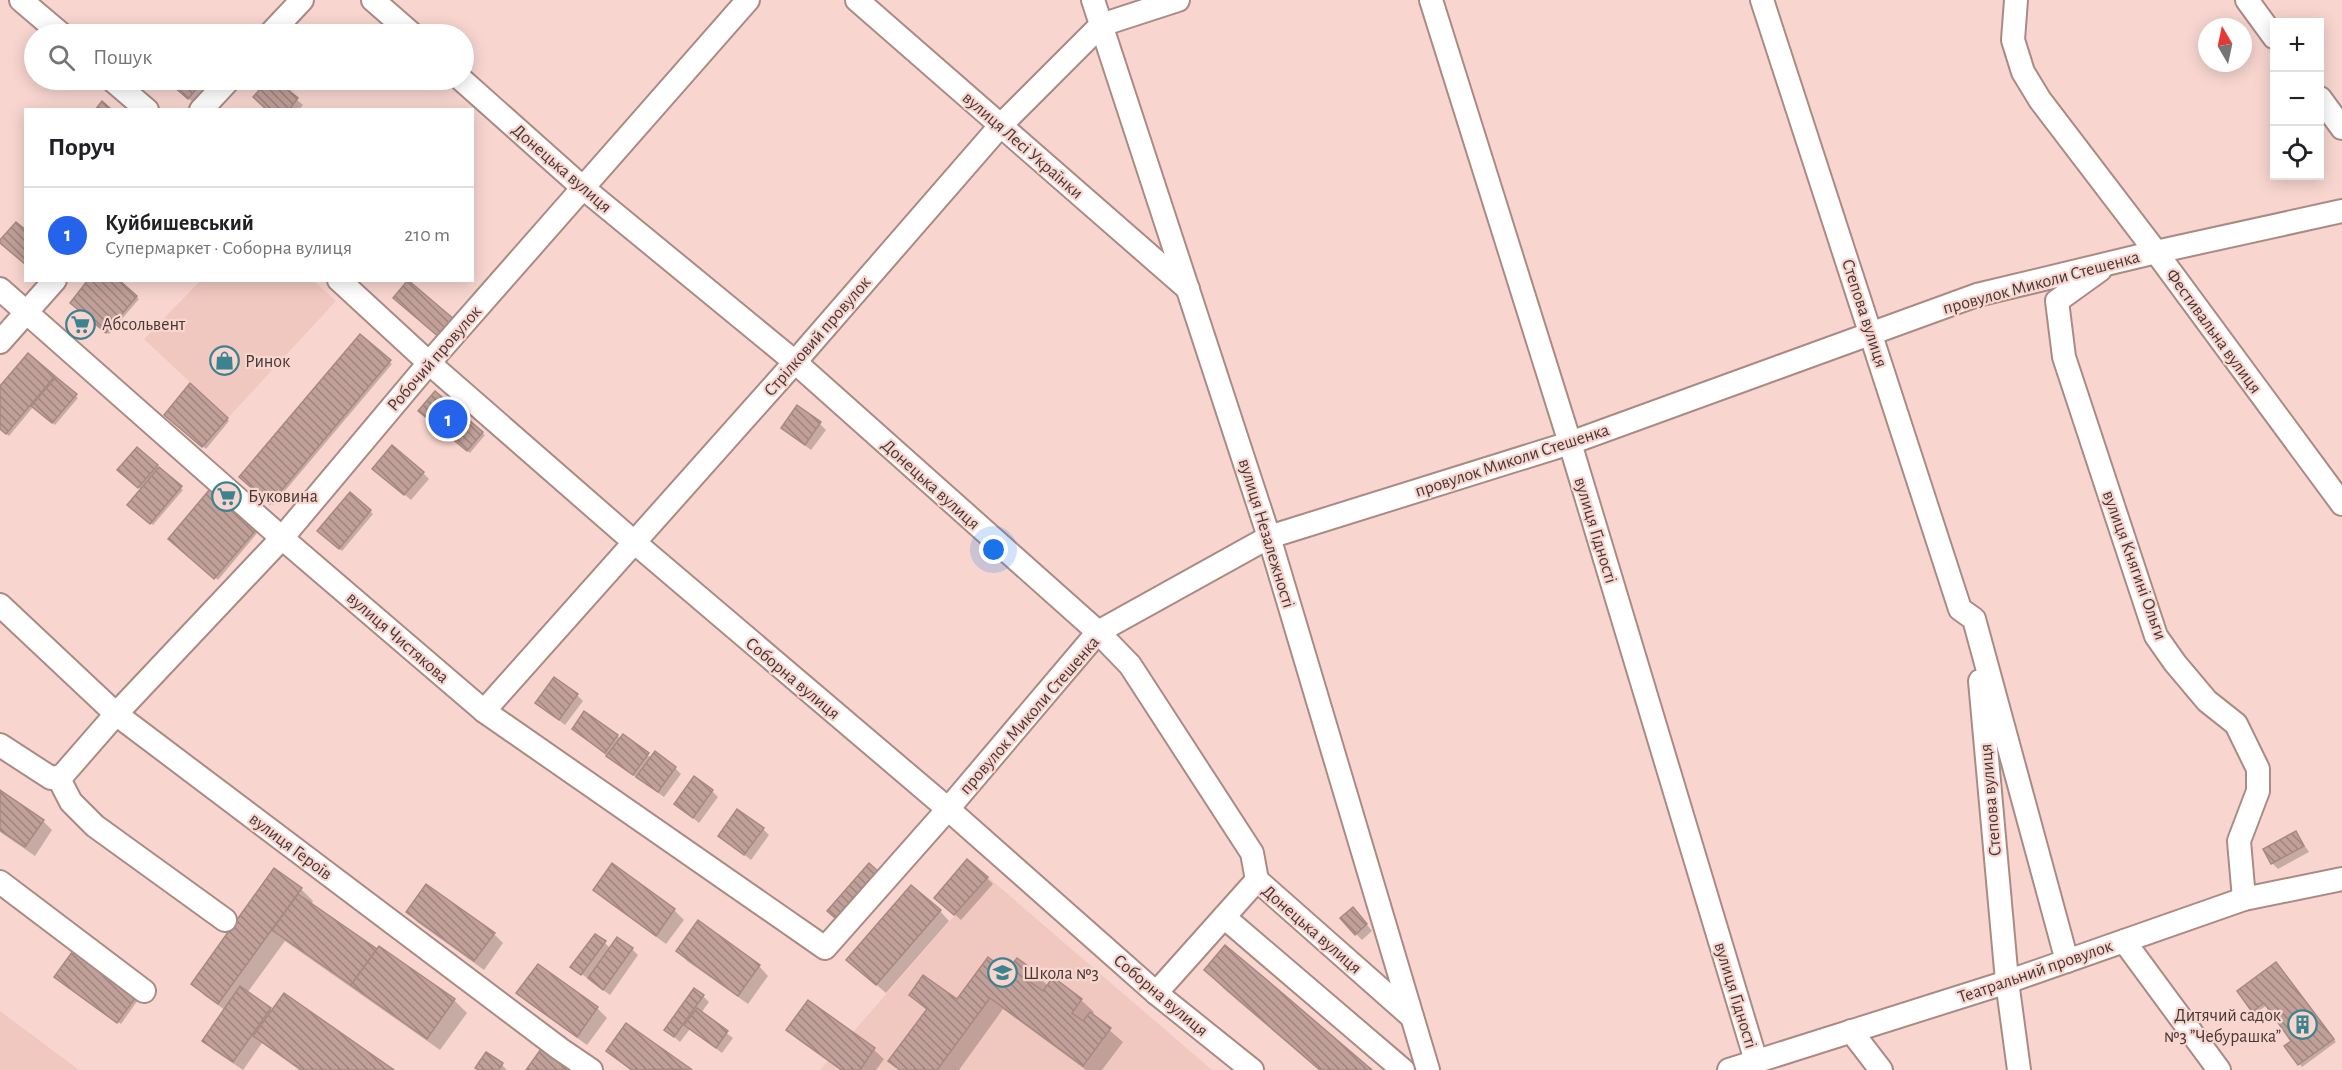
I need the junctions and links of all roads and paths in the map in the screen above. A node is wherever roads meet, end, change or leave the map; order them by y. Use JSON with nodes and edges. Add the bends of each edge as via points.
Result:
{"nodes":[{"id":1,"x":21,"y":0,"type":"edge"},
{"id":2,"x":302,"y":0,"type":"edge"},
{"id":3,"x":374,"y":0,"type":"edge"},
{"id":4,"x":748,"y":0,"type":"edge"},
{"id":5,"x":857,"y":0,"type":"edge"},
{"id":6,"x":1093,"y":0,"type":"edge"},
{"id":7,"x":1178,"y":0,"type":"edge"},
{"id":8,"x":1431,"y":0,"type":"edge"},
{"id":9,"x":1762,"y":0,"type":"edge"},
{"id":10,"x":2016,"y":0,"type":"edge"},
{"id":11,"x":2247,"y":0,"type":"edge"},
{"id":12,"x":49,"y":24,"type":"edge"},
{"id":13,"x":279,"y":24,"type":"edge"},
{"id":14,"x":401,"y":24,"type":"edge"},
{"id":15,"x":1101,"y":25,"type":"junction"},
{"id":16,"x":2270,"y":32,"type":"edge"},
{"id":17,"x":124,"y":90,"type":"edge"},
{"id":18,"x":220,"y":90,"type":"edge"},
{"id":19,"x":473,"y":90,"type":"edge"},
{"id":20,"x":2324,"y":105,"type":"edge"},
{"id":21,"x":145,"y":108,"type":"edge"},
{"id":22,"x":203,"y":108,"type":"edge"},
{"id":23,"x":1001,"y":125,"type":"junction"},
{"id":24,"x":2342,"y":128,"type":"edge"},
{"id":25,"x":582,"y":187,"type":"junction"},
{"id":26,"x":2342,"y":211,"type":"edge"},
{"id":27,"x":2156,"y":252,"type":"junction"},
{"id":28,"x":2110,"y":263,"type":"junction"},
{"id":29,"x":53,"y":282,"type":"edge"},
{"id":30,"x":341,"y":282,"type":"edge"},
{"id":31,"x":0,"y":289,"type":"edge"},
{"id":32,"x":1189,"y":290,"type":"junction"},
{"id":33,"x":27,"y":313,"type":"junction"},
{"id":34,"x":1872,"y":334,"type":"junction"},
{"id":35,"x":0,"y":342,"type":"edge"},
{"id":36,"x":795,"y":362,"type":"junction"},
{"id":37,"x":429,"y":363,"type":"junction"},
{"id":38,"x":1570,"y":443,"type":"junction"},
{"id":39,"x":2342,"y":504,"type":"edge"},
{"id":40,"x":1269,"y":537,"type":"junction"},
{"id":41,"x":282,"y":538,"type":"junction"},
{"id":42,"x":634,"y":542,"type":"junction"},
{"id":43,"x":0,"y":605,"type":"edge"},
{"id":44,"x":1974,"y":619,"type":"junction"},
{"id":45,"x":1098,"y":633,"type":"junction"},
{"id":46,"x":484,"y":711,"type":"junction"},
{"id":47,"x":116,"y":714,"type":"junction"},
{"id":48,"x":0,"y":745,"type":"edge"},
{"id":49,"x":57,"y":777,"type":"junction"},
{"id":50,"x":948,"y":809,"type":"junction"},
{"id":51,"x":2342,"y":879,"type":"edge"},
{"id":52,"x":1257,"y":880,"type":"junction"},
{"id":53,"x":0,"y":882,"type":"edge"},
{"id":54,"x":2244,"y":899,"type":"junction"},
{"id":55,"x":1224,"y":916,"type":"junction"},
{"id":56,"x":225,"y":920,"type":"dead end"},
{"id":57,"x":2124,"y":941,"type":"junction"},
{"id":58,"x":825,"y":948,"type":"joint"},
{"id":59,"x":2067,"y":961,"type":"junction"},
{"id":60,"x":2007,"y":981,"type":"junction"},
{"id":61,"x":144,"y":991,"type":"dead end"},
{"id":62,"x":1156,"y":993,"type":"junction"},
{"id":63,"x":1412,"y":1017,"type":"junction"},
{"id":64,"x":1851,"y":1031,"type":"junction"},
{"id":65,"x":1756,"y":1061,"type":"junction"},
{"id":66,"x":591,"y":1070,"type":"edge"},
{"id":67,"x":1252,"y":1070,"type":"edge"},
{"id":68,"x":1403,"y":1070,"type":"edge"},
{"id":69,"x":1428,"y":1070,"type":"edge"},
{"id":70,"x":1729,"y":1070,"type":"edge"},
{"id":71,"x":1881,"y":1070,"type":"edge"},
{"id":72,"x":2019,"y":1070,"type":"edge"},
{"id":73,"x":2219,"y":1070,"type":"edge"}],
"edges":[{"from":1,"to":12,"type":"street"},
{"from":2,"to":13,"type":"street"},
{"from":3,"to":14,"type":"street"},
{"from":4,"to":25,"type":"street","name":"Робочий провулок"},
{"from":5,"to":23,"type":"street","name":"вулиця Лесі Українки"},
{"from":6,"to":15,"type":"street","name":"вулиця Незалежності"},
{"from":7,"to":15,"type":"street","name":"Стрілковий провулок"},
{"from":8,"to":38,"type":"street","name":"вулиця Гідності"},
{"from":9,"to":34,"type":"street","name":"Степова вулиця"},
{"from":10,"to":27,"type":"street","name":"Фестивальна вулиця","via":[[2013,40],[2023,72]]},
{"from":11,"to":16,"type":"street"},
{"from":15,"to":23,"type":"street","name":"Стрілковий провулок"},
{"from":15,"to":32,"type":"street","name":"вулиця Незалежності"},
{"from":17,"to":21,"type":"street"},
{"from":18,"to":22,"type":"street"},
{"from":19,"to":25,"type":"street","name":"Донецька вулиця"},
{"from":20,"to":24,"type":"street"},
{"from":23,"to":32,"type":"street","name":"вулиця Лесі Українки"},
{"from":23,"to":36,"type":"street","name":"Стрілковий провулок"},
{"from":25,"to":36,"type":"street","name":"Донецька вулиця"},
{"from":25,"to":37,"type":"street","name":"Робочий провулок"},
{"from":26,"to":27,"type":"street","name":"провулок Миколи Стешенка"},
{"from":27,"to":28,"type":"street","name":"провулок Миколи Стешенка"},
{"from":27,"to":39,"type":"street","name":"Фестивальна вулиця"},
{"from":28,"to":34,"type":"street","name":"провулок Миколи Стешенка","via":[[1977,296]]},
{"from":28,"to":54,"type":"street","name":"вулиця Княгині Ольги","via":[[2057,301],[2064,357],[2157,636],[2207,701],[2236,724],[2258,769],[2258,791],[2239,842]]},
{"from":29,"to":33,"type":"street"},
{"from":30,"to":37,"type":"street","name":"Соборна вулиця"},
{"from":31,"to":33,"type":"street","name":"вулиця Чистякова"},
{"from":32,"to":40,"type":"street","name":"вулиця Незалежності"},
{"from":33,"to":35,"type":"street"},
{"from":33,"to":41,"type":"street","name":"вулиця Чистякова"},
{"from":34,"to":38,"type":"street","name":"провулок Миколи Стешенка"},
{"from":34,"to":44,"type":"street","name":"Степова вулиця","via":[[1960,609]]},
{"from":36,"to":42,"type":"street","name":"Стрілковий провулок"},
{"from":36,"to":45,"type":"street","name":"Донецька вулиця"},
{"from":37,"to":41,"type":"street","name":"Робочий провулок"},
{"from":37,"to":42,"type":"street","name":"Соборна вулиця"},
{"from":38,"to":40,"type":"street","name":"провулок Миколи Стешенка"},
{"from":38,"to":65,"type":"street","name":"вулиця Гідності"},
{"from":40,"to":45,"type":"street","name":"провулок Миколи Стешенка"},
{"from":40,"to":63,"type":"street","name":"вулиця Незалежності"},
{"from":41,"to":46,"type":"street","name":"вулиця Чистякова"},
{"from":41,"to":47,"type":"street","name":"Робочий провулок"},
{"from":42,"to":46,"type":"street","name":"Стрілковий провулок"},
{"from":42,"to":50,"type":"street","name":"Соборна вулиця"},
{"from":43,"to":47,"type":"street","name":"вулиця Героїв"},
{"from":44,"to":59,"type":"street","name":"Степова вулиця"},
{"from":44,"to":60,"type":"street","name":"Степова вулиця"},
{"from":45,"to":50,"type":"street","name":"провулок Миколи Стешенка"},
{"from":45,"to":52,"type":"street","name":"Донецька вулиця","via":[[1130,665],[1252,853]]},
{"from":46,"to":58,"type":"street","name":"вулиця Чистякова"},
{"from":47,"to":49,"type":"street","via":[[62,777]]},
{"from":47,"to":66,"type":"street","name":"вулиця Героїв"},
{"from":48,"to":49,"type":"street","via":[[51,778]]},
{"from":49,"to":56,"type":"street","via":[[71,802],[95,826]]},
{"from":50,"to":58,"type":"street","name":"провулок Миколи Стешенка"},
{"from":50,"to":62,"type":"street","name":"Соборна вулиця"},
{"from":51,"to":54,"type":"street","name":"Театральний провулок"},
{"from":52,"to":55,"type":"street"},
{"from":52,"to":63,"type":"street","name":"Донецька вулиця"},
{"from":53,"to":61,"type":"street"},
{"from":54,"to":57,"type":"street","name":"Театральний провулок"},
{"from":55,"to":62,"type":"street"},
{"from":55,"to":68,"type":"street"},
{"from":57,"to":59,"type":"street","name":"Театральний провулок"},
{"from":57,"to":73,"type":"street"},
{"from":59,"to":60,"type":"street","name":"Театральний провулок"},
{"from":60,"to":64,"type":"street","name":"Театральний провулок"},
{"from":60,"to":72,"type":"street"},
{"from":62,"to":67,"type":"street","name":"Соборна вулиця"},
{"from":63,"to":69,"type":"street","name":"вулиця Незалежності"},
{"from":64,"to":65,"type":"street","name":"Театральний провулок"},
{"from":64,"to":71,"type":"street"},
{"from":65,"to":70,"type":"street","name":"Театральний провулок"}]}
